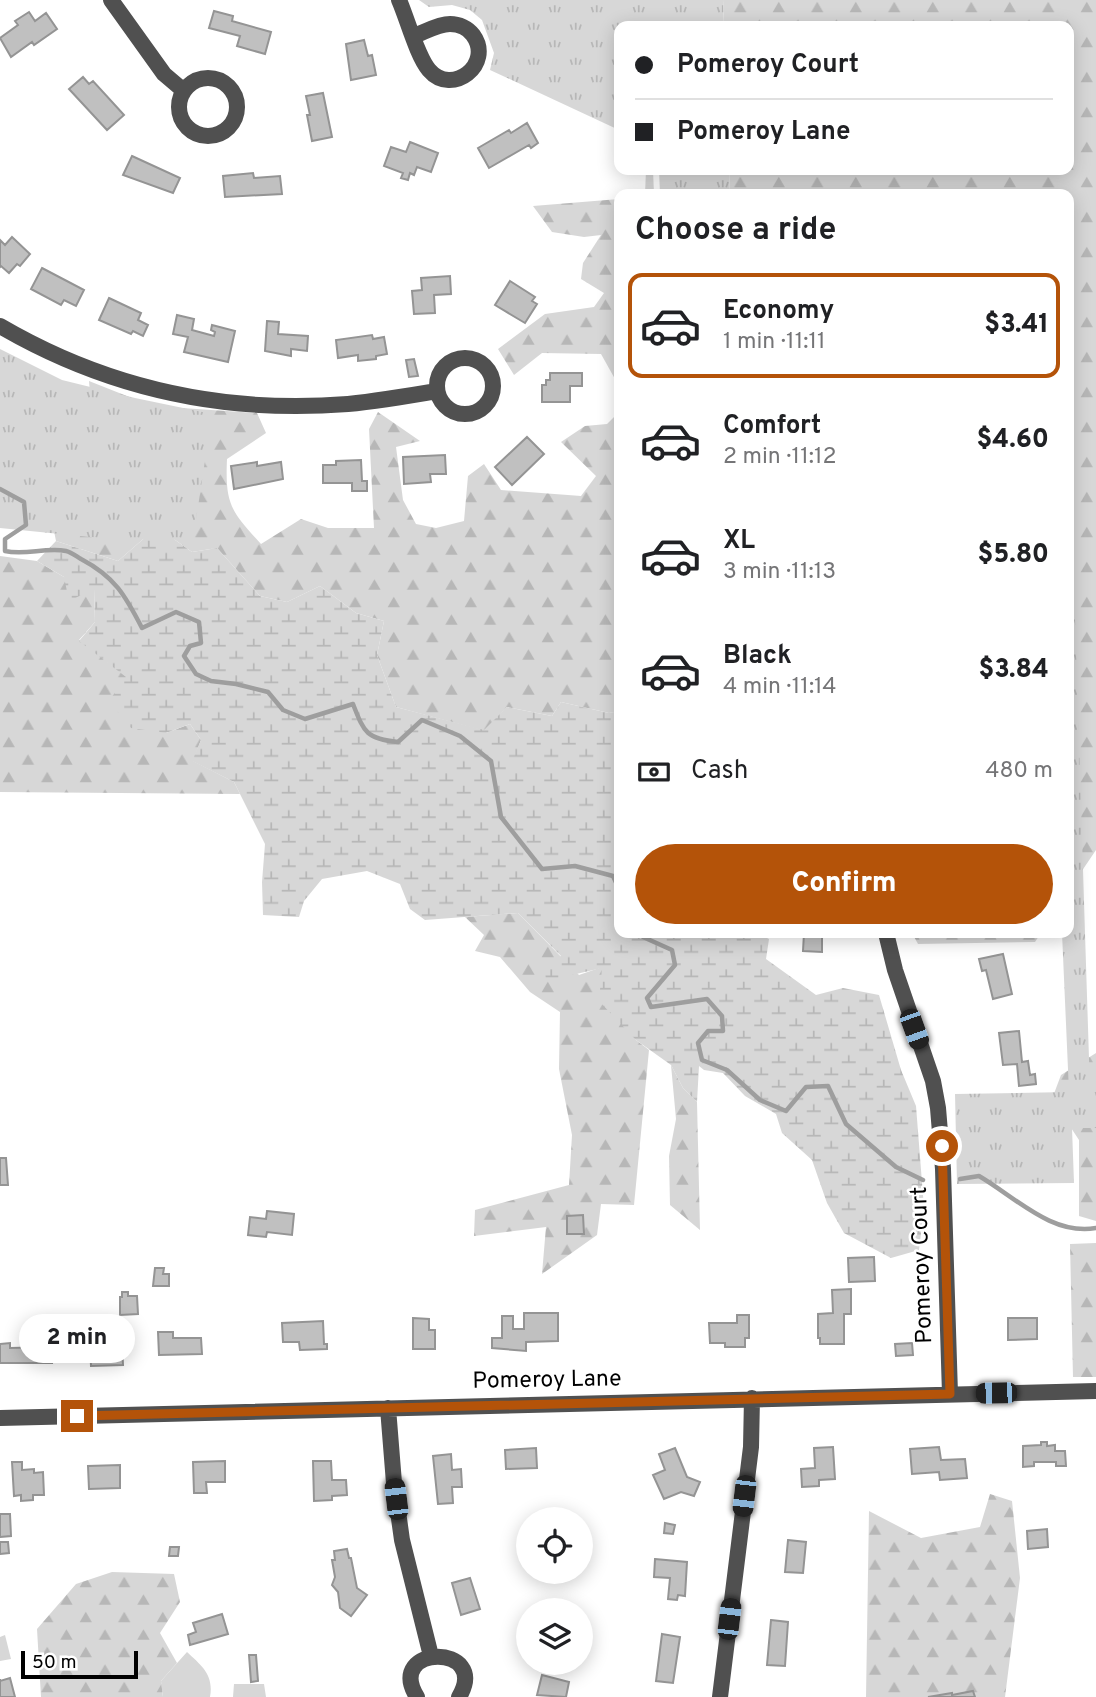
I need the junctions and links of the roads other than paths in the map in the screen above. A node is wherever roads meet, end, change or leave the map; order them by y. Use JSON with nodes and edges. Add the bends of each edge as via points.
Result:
{"nodes":[{"id":1,"x":111,"y":0,"type":"edge"},
{"id":2,"x":399,"y":0,"type":"edge"},
{"id":3,"x":414,"y":36,"type":"dead end"},
{"id":4,"x":184,"y":91,"type":"dead end"},
{"id":5,"x":0,"y":326,"type":"edge"},
{"id":6,"x":437,"y":391,"type":"dead end"},
{"id":7,"x":887,"y":938,"type":"edge"},
{"id":8,"x":1096,"y":1391,"type":"edge"},
{"id":9,"x":950,"y":1394,"type":"junction"},
{"id":10,"x":752,"y":1398,"type":"junction"},
{"id":11,"x":388,"y":1408,"type":"junction"},
{"id":12,"x":0,"y":1418,"type":"edge"},
{"id":13,"x":431,"y":1656,"type":"junction"},
{"id":14,"x":417,"y":1697,"type":"edge"},
{"id":15,"x":459,"y":1697,"type":"edge"},
{"id":16,"x":720,"y":1697,"type":"edge"}],
"edges":[{"from":1,"to":4,"type":"street","via":[[164,74]]},
{"from":2,"to":3,"type":"street"},
{"from":5,"to":6,"type":"street","via":[[86,369],[211,402],[325,405]]},
{"from":7,"to":9,"type":"street","name":"Pomeroy Court","via":[[938,1108]]},
{"from":8,"to":9,"type":"street","name":"Pomeroy Lane"},
{"from":9,"to":10,"type":"street","name":"Pomeroy Lane"},
{"from":10,"to":11,"type":"street","name":"Pomeroy Lane"},
{"from":10,"to":16,"type":"street","via":[[751,1447]]},
{"from":11,"to":12,"type":"street","name":"Pomeroy Lane"},
{"from":11,"to":13,"type":"street","via":[[402,1540]]},
{"from":13,"to":14,"type":"street","via":[[419,1663],[412,1675]]},
{"from":13,"to":15,"type":"street","via":[[445,1656],[459,1666],[464,1683]]}]}
